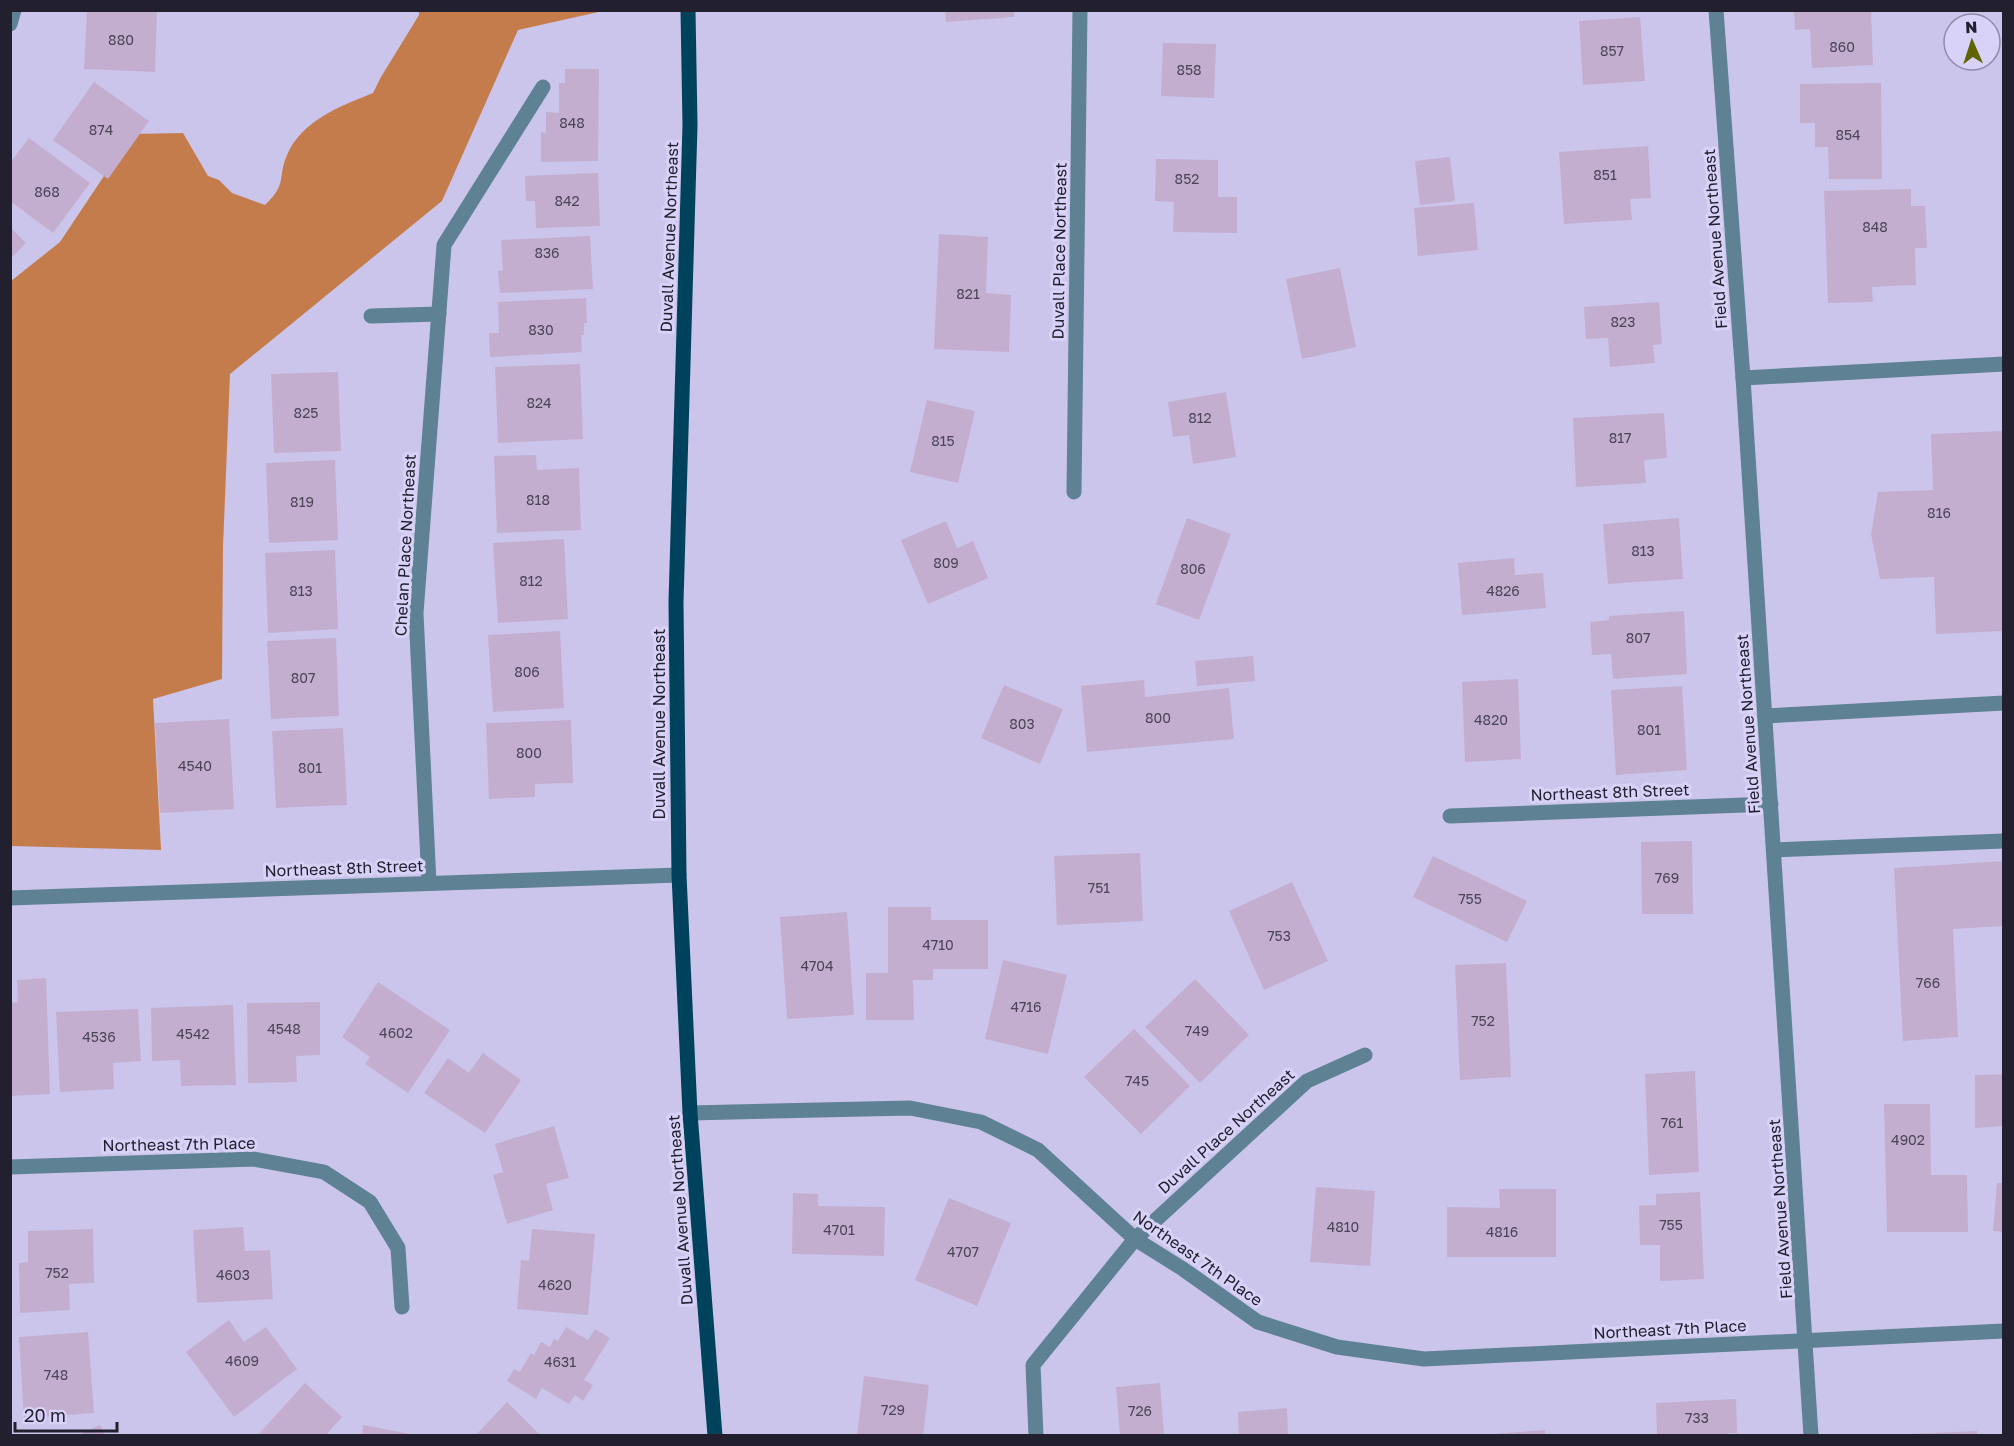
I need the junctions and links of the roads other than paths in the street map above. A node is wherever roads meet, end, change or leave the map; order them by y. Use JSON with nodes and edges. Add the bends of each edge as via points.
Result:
{"nodes":[{"id":1,"x":14,"y":10,"type":"edge"},
{"id":2,"x":688,"y":10,"type":"edge"},
{"id":3,"x":1080,"y":10,"type":"edge"},
{"id":4,"x":1716,"y":10,"type":"edge"},
{"id":5,"x":10,"y":24,"type":"edge"},
{"id":6,"x":543,"y":87,"type":"dead end"},
{"id":7,"x":440,"y":314,"type":"junction"},
{"id":8,"x":372,"y":316,"type":"dead end"},
{"id":9,"x":2004,"y":364,"type":"edge"},
{"id":10,"x":1743,"y":378,"type":"junction"},
{"id":11,"x":1074,"y":492,"type":"dead end"},
{"id":12,"x":2004,"y":703,"type":"edge"},
{"id":13,"x":1765,"y":716,"type":"junction"},
{"id":14,"x":1771,"y":804,"type":"junction"},
{"id":15,"x":1450,"y":816,"type":"dead end"},
{"id":16,"x":2004,"y":841,"type":"edge"},
{"id":17,"x":1774,"y":850,"type":"junction"},
{"id":18,"x":679,"y":875,"type":"junction"},
{"id":19,"x":429,"y":883,"type":"junction"},
{"id":20,"x":10,"y":898,"type":"edge"},
{"id":21,"x":1365,"y":1055,"type":"dead end"},
{"id":22,"x":690,"y":1113,"type":"junction"},
{"id":23,"x":10,"y":1167,"type":"edge"},
{"id":24,"x":1135,"y":1239,"type":"junction"},
{"id":25,"x":402,"y":1307,"type":"dead end"},
{"id":26,"x":2004,"y":1330,"type":"edge"},
{"id":27,"x":1806,"y":1341,"type":"junction"},
{"id":28,"x":715,"y":1436,"type":"edge"},
{"id":29,"x":1036,"y":1436,"type":"edge"},
{"id":30,"x":1811,"y":1436,"type":"edge"}],
"edges":[{"from":1,"to":5,"type":"street"},
{"from":2,"to":18,"type":"main road","name":"Duvall Avenue Northeast","via":[[690,125],[676,602]]},
{"from":3,"to":11,"type":"street","name":"Duvall Place Northeast"},
{"from":4,"to":10,"type":"street","name":"Field Avenue Northeast"},
{"from":6,"to":7,"type":"street","name":"Chelan Place Northeast","via":[[444,245]]},
{"from":7,"to":8,"type":"street"},
{"from":7,"to":19,"type":"street","name":"Chelan Place Northeast","via":[[416,613]]},
{"from":9,"to":10,"type":"street"},
{"from":10,"to":13,"type":"street","name":"Field Avenue Northeast"},
{"from":12,"to":13,"type":"street"},
{"from":13,"to":14,"type":"street","name":"Field Avenue Northeast"},
{"from":14,"to":15,"type":"street","name":"Northeast 8th Street"},
{"from":14,"to":17,"type":"street","name":"Field Avenue Northeast"},
{"from":16,"to":17,"type":"street"},
{"from":17,"to":27,"type":"street","name":"Field Avenue Northeast"},
{"from":18,"to":19,"type":"street","name":"Northeast 8th Street"},
{"from":18,"to":22,"type":"main road","name":"Duvall Avenue Northeast"},
{"from":19,"to":20,"type":"street","name":"Northeast 8th Street"},
{"from":21,"to":24,"type":"street","name":"Duvall Place Northeast","via":[[1307,1081]]},
{"from":22,"to":24,"type":"street","name":"Northeast 7th Place","via":[[910,1108],[981,1122],[1038,1150]]},
{"from":22,"to":28,"type":"main road","name":"Duvall Avenue Northeast"},
{"from":23,"to":25,"type":"street","name":"Northeast 7th Place","via":[[254,1159],[324,1172],[370,1202],[398,1248]]},
{"from":24,"to":27,"type":"street","name":"Northeast 7th Place","via":[[1258,1323],[1337,1347],[1424,1359]]},
{"from":24,"to":29,"type":"street","name":"Duvall Place Northeast","via":[[1033,1365]]},
{"from":26,"to":27,"type":"street","name":"Northeast 7th Place"},
{"from":27,"to":30,"type":"street","name":"Field Avenue Northeast"}]}
